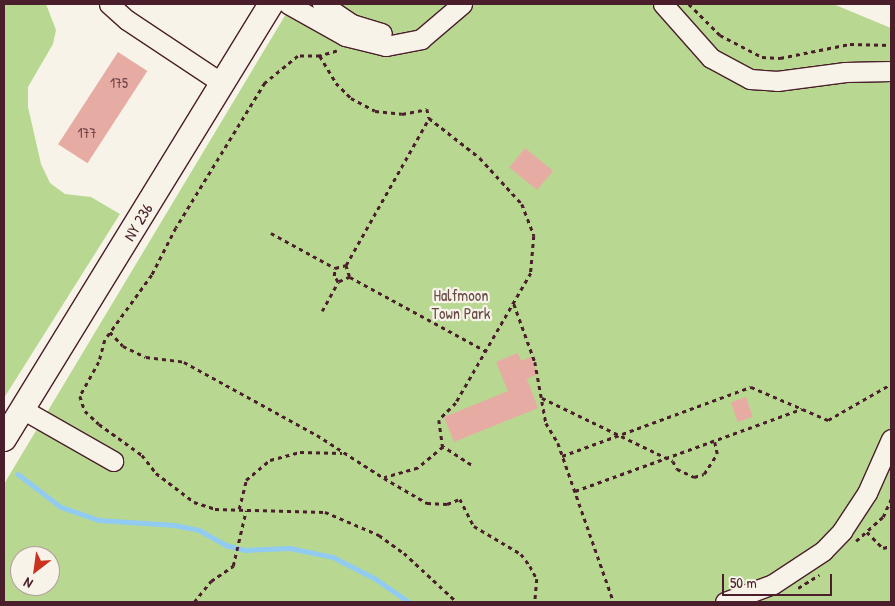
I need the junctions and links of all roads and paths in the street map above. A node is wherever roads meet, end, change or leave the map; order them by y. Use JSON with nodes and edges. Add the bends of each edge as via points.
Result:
{"nodes":[{"id":1,"x":109,"y":4,"type":"edge"},
{"id":2,"x":271,"y":4,"type":"edge"},
{"id":3,"x":288,"y":4,"type":"edge"},
{"id":4,"x":322,"y":4,"type":"edge"},
{"id":5,"x":462,"y":4,"type":"edge"},
{"id":6,"x":663,"y":4,"type":"edge"},
{"id":7,"x":689,"y":4,"type":"edge"},
{"id":8,"x":428,"y":34,"type":"junction"},
{"id":9,"x":891,"y":44,"type":"edge"},
{"id":10,"x":339,"y":48,"type":"dead end"},
{"id":11,"x":320,"y":56,"type":"junction"},
{"id":12,"x":891,"y":71,"type":"edge"},
{"id":13,"x":222,"y":83,"type":"junction"},
{"id":14,"x":429,"y":118,"type":"junction"},
{"id":15,"x":271,"y":233,"type":"dead end"},
{"id":16,"x":346,"y":265,"type":"junction"},
{"id":17,"x":335,"y":268,"type":"junction"},
{"id":18,"x":350,"y":277,"type":"junction"},
{"id":19,"x":338,"y":282,"type":"junction"},
{"id":20,"x":514,"y":304,"type":"junction"},
{"id":21,"x":322,"y":311,"type":"dead end"},
{"id":22,"x":110,"y":332,"type":"junction"},
{"id":23,"x":486,"y":351,"type":"junction"},
{"id":24,"x":891,"y":384,"type":"edge"},
{"id":25,"x":542,"y":398,"type":"junction"},
{"id":26,"x":22,"y":409,"type":"junction"},
{"id":27,"x":802,"y":409,"type":"junction"},
{"id":28,"x":617,"y":435,"type":"junction"},
{"id":29,"x":4,"y":439,"type":"edge"},
{"id":30,"x":891,"y":439,"type":"edge"},
{"id":31,"x":714,"y":440,"type":"junction"},
{"id":32,"x":443,"y":447,"type":"junction"},
{"id":33,"x":343,"y":454,"type":"junction"},
{"id":34,"x":562,"y":456,"type":"junction"},
{"id":35,"x":665,"y":457,"type":"junction"},
{"id":36,"x":113,"y":461,"type":"dead end"},
{"id":37,"x":471,"y":465,"type":"dead end"},
{"id":38,"x":384,"y":478,"type":"junction"},
{"id":39,"x":575,"y":491,"type":"junction"},
{"id":40,"x":891,"y":499,"type":"edge"},
{"id":41,"x":239,"y":510,"type":"junction"},
{"id":42,"x":246,"y":510,"type":"junction"},
{"id":43,"x":883,"y":517,"type":"dead end"},
{"id":44,"x":866,"y":532,"type":"dead end"},
{"id":45,"x":891,"y":546,"type":"edge"},
{"id":46,"x":614,"y":601,"type":"edge"},
{"id":47,"x":194,"y":602,"type":"edge"},
{"id":48,"x":457,"y":602,"type":"edge"},
{"id":49,"x":535,"y":602,"type":"edge"},
{"id":50,"x":606,"y":602,"type":"edge"},
{"id":51,"x":725,"y":602,"type":"edge"}],
"edges":[{"from":1,"to":13,"type":"street","via":[[127,20]]},
{"from":2,"to":13,"type":"main road","name":"NY 236","number":"NY 236"},
{"from":3,"to":8,"type":"street","via":[[333,31],[362,42],[386,46],[421,39]]},
{"from":4,"to":8,"type":"street","via":[[364,30]]},
{"from":5,"to":8,"type":"street"},
{"from":6,"to":12,"type":"street","via":[[711,58],[750,79],[777,81],[845,72]]},
{"from":7,"to":9,"type":"path","via":[[720,35],[762,57],[780,58],[850,44]]},
{"from":10,"to":11,"type":"path","via":[[335,53]]},
{"from":11,"to":14,"type":"path","via":[[336,83],[351,98],[375,111],[402,114],[427,109]]},
{"from":11,"to":22,"type":"path","via":[[298,56],[265,83],[176,228],[152,275]]},
{"from":13,"to":26,"type":"main road","name":"NY 236","number":"NY 236"},
{"from":14,"to":16,"type":"path"},
{"from":14,"to":20,"type":"path","via":[[480,158],[522,204],[534,236],[535,257],[532,273]]},
{"from":15,"to":17,"type":"path"},
{"from":16,"to":17,"type":"path"},
{"from":16,"to":18,"type":"path"},
{"from":17,"to":19,"type":"path","via":[[334,276]]},
{"from":18,"to":19,"type":"path"},
{"from":18,"to":23,"type":"path"},
{"from":19,"to":21,"type":"path"},
{"from":20,"to":23,"type":"path"},
{"from":20,"to":25,"type":"path","via":[[535,362]]},
{"from":22,"to":33,"type":"path","via":[[123,346],[146,357],[184,362],[317,435]]},
{"from":22,"to":41,"type":"path","via":[[99,362],[80,396],[85,411],[142,455],[156,473],[179,493],[215,509]]},
{"from":23,"to":32,"type":"path","via":[[456,403],[439,420]]},
{"from":24,"to":27,"type":"path","via":[[828,420]]},
{"from":25,"to":28,"type":"path"},
{"from":25,"to":34,"type":"path","via":[[546,423]]},
{"from":26,"to":29,"type":"main road","name":"NY 236","number":"NY 236"},
{"from":26,"to":36,"type":"street"},
{"from":27,"to":28,"type":"path","via":[[751,387]]},
{"from":27,"to":31,"type":"path"},
{"from":28,"to":34,"type":"path"},
{"from":28,"to":35,"type":"path"},
{"from":30,"to":51,"type":"street","via":[[867,493],[842,532],[823,551],[773,584]]},
{"from":31,"to":35,"type":"path"},
{"from":31,"to":35,"type":"path","via":[[717,454],[704,474],[694,477]]},
{"from":32,"to":37,"type":"path"},
{"from":32,"to":38,"type":"path","via":[[418,468]]},
{"from":33,"to":38,"type":"path"},
{"from":33,"to":41,"type":"path","via":[[300,452],[270,460],[246,480]]},
{"from":34,"to":39,"type":"path"},
{"from":35,"to":39,"type":"path"},
{"from":38,"to":49,"type":"path","via":[[428,503],[447,504],[460,499],[468,520],[474,526],[521,554],[530,566],[537,579]]},
{"from":39,"to":46,"type":"path"},
{"from":40,"to":43,"type":"path"},
{"from":41,"to":42,"type":"path"},
{"from":42,"to":47,"type":"path","via":[[233,566],[211,581]]},
{"from":42,"to":48,"type":"path","via":[[325,512],[350,522],[379,535],[404,553]]},
{"from":44,"to":45,"type":"path","via":[[883,548]]},
{"from":46,"to":50,"type":"path"}]}
